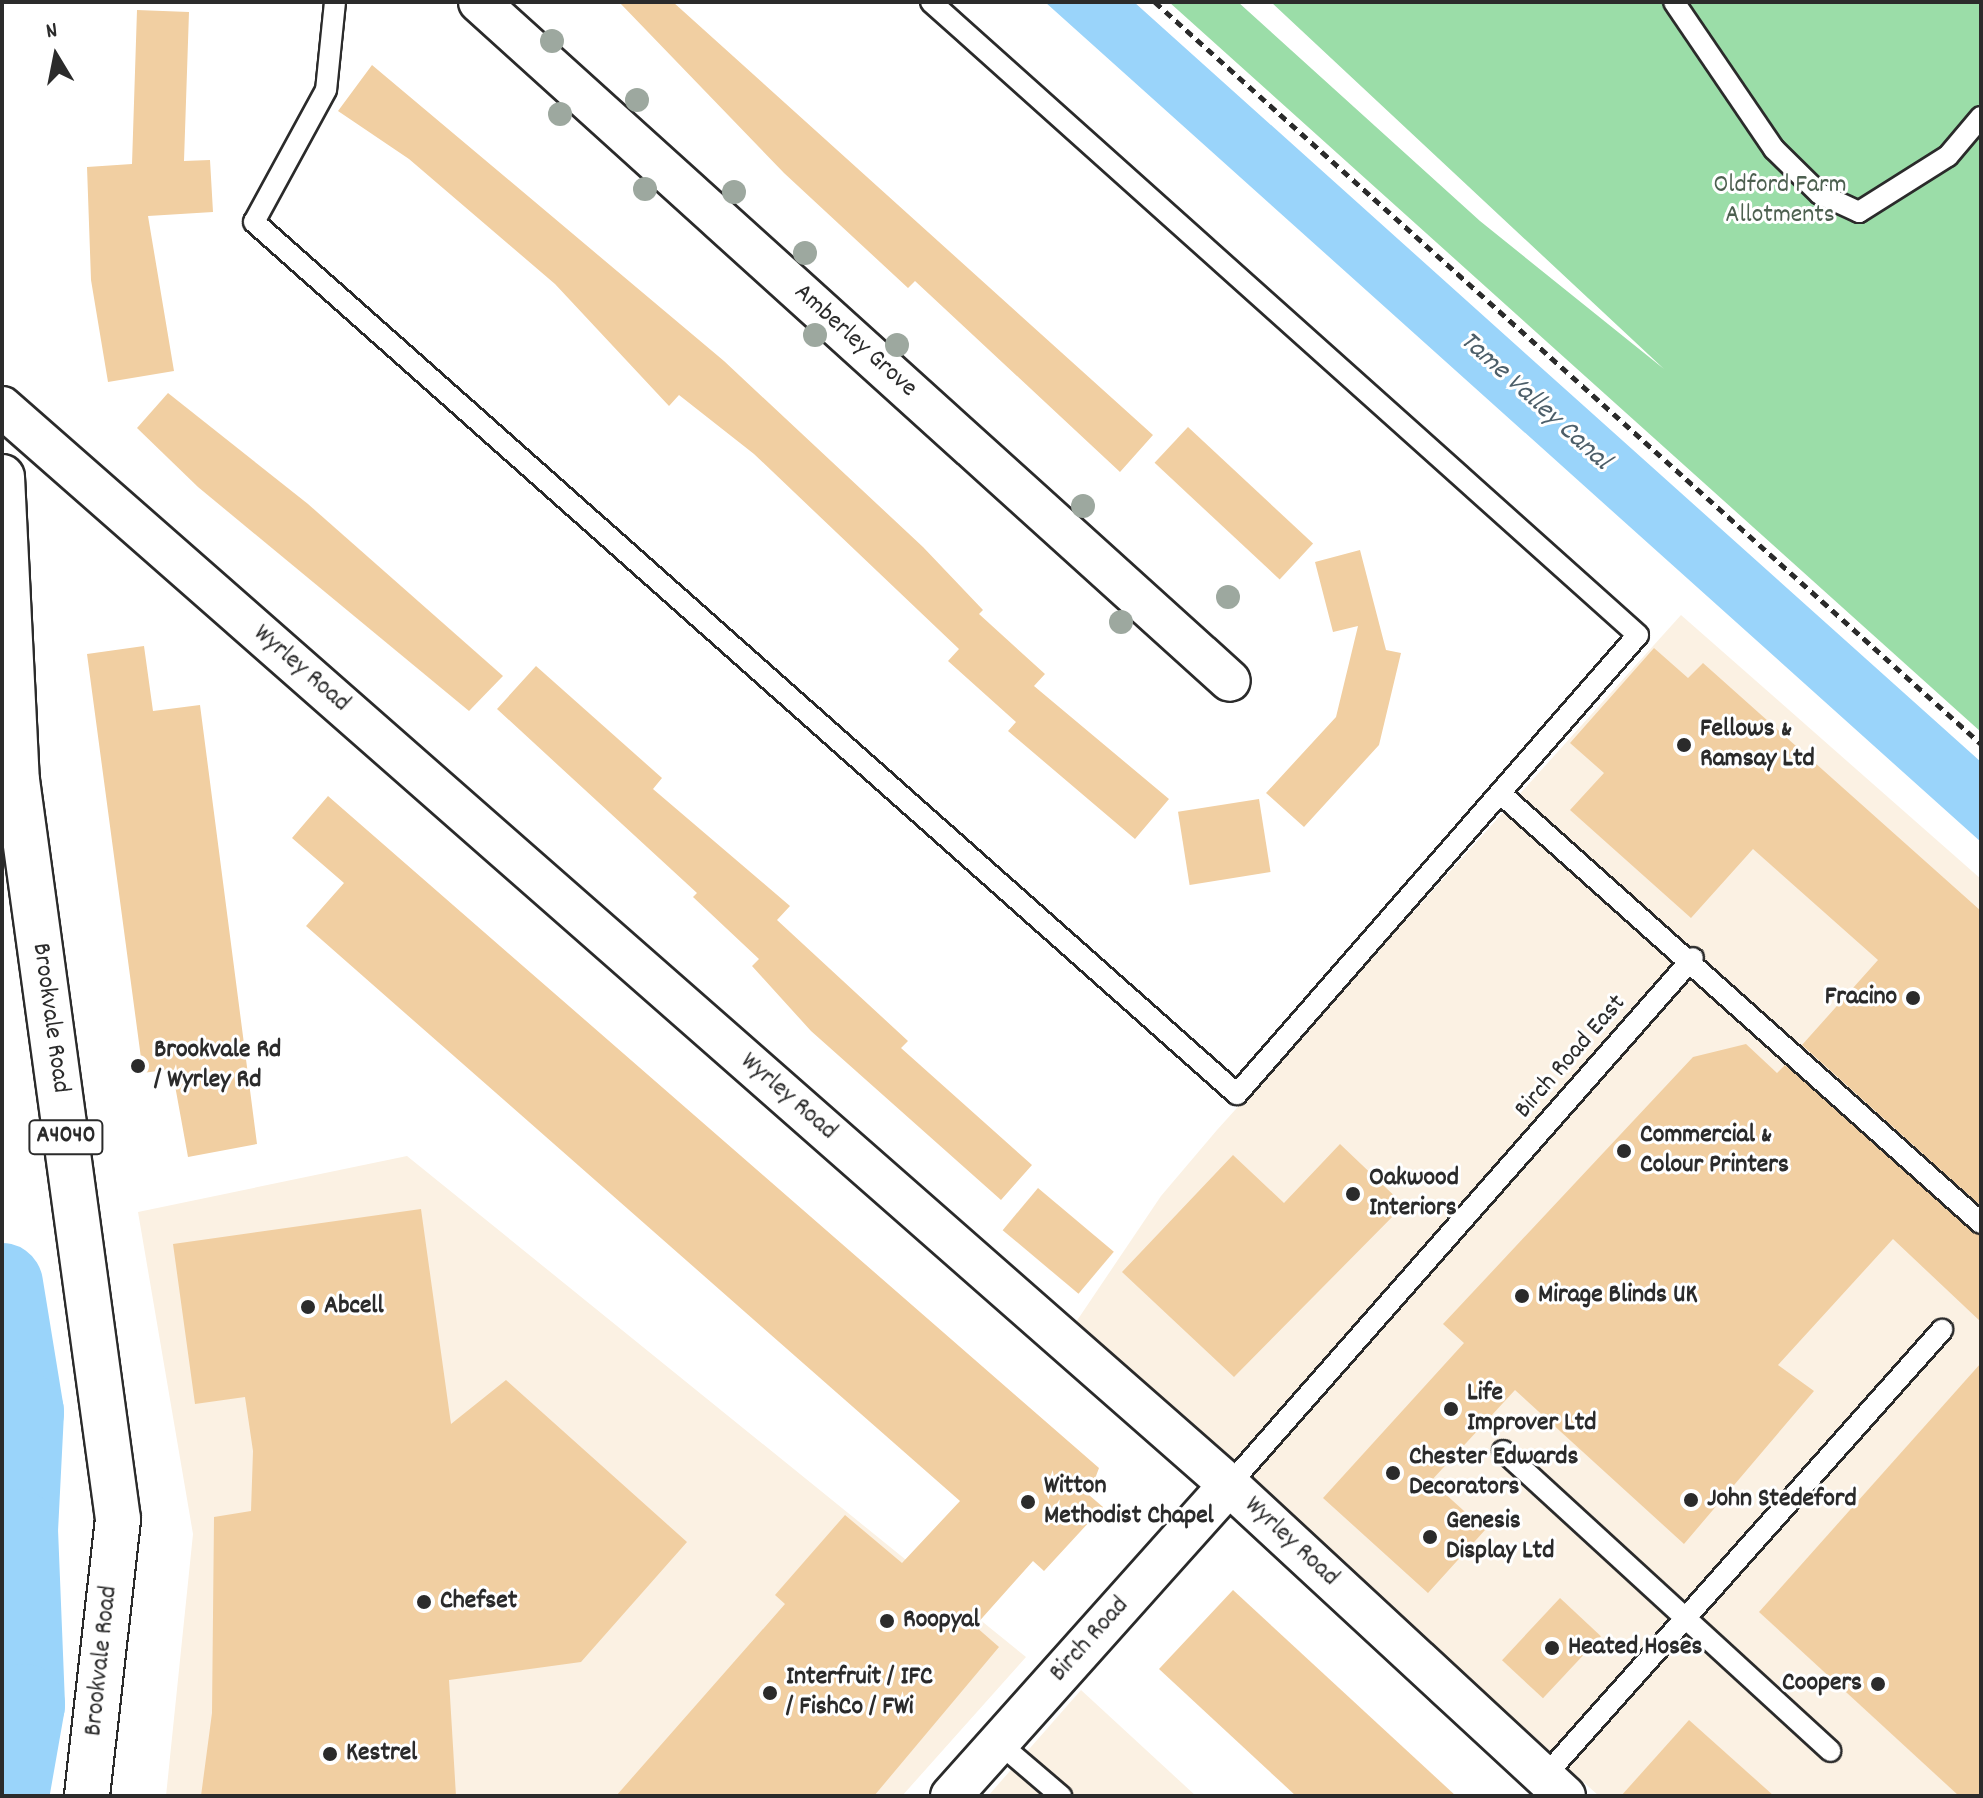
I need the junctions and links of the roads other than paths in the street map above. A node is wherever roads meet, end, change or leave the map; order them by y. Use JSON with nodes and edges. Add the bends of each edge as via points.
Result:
{"nodes":[{"id":1,"x":335,"y":2,"type":"edge"},
{"id":2,"x":479,"y":2,"type":"edge"},
{"id":3,"x":931,"y":2,"type":"edge"},
{"id":4,"x":1674,"y":2,"type":"edge"},
{"id":5,"x":1981,"y":117,"type":"edge"},
{"id":6,"x":2,"y":407,"type":"edge"},
{"id":7,"x":2,"y":477,"type":"edge"},
{"id":8,"x":1230,"y":681,"type":"dead end"},
{"id":9,"x":1500,"y":793,"type":"junction"},
{"id":10,"x":1693,"y":958,"type":"junction"},
{"id":11,"x":1981,"y":1223,"type":"edge"},
{"id":12,"x":1942,"y":1330,"type":"dead end"},
{"id":13,"x":1503,"y":1451,"type":"dead end"},
{"id":14,"x":1229,"y":1485,"type":"junction"},
{"id":15,"x":1686,"y":1618,"type":"junction"},
{"id":16,"x":999,"y":1743,"type":"junction"},
{"id":17,"x":1830,"y":1751,"type":"dead end"},
{"id":18,"x":1554,"y":1786,"type":"edge"},
{"id":19,"x":87,"y":1796,"type":"edge"},
{"id":20,"x":951,"y":1796,"type":"edge"},
{"id":21,"x":1061,"y":1796,"type":"edge"}],
"edges":[{"from":1,"to":9,"type":"lane","via":[[326,90],[254,222],[1237,1094]]},
{"from":2,"to":8,"type":"street","name":"Amberley Grove"},
{"from":3,"to":9,"type":"lane","via":[[1638,635]]},
{"from":4,"to":5,"type":"lane","via":[[1774,149],[1820,194],[1859,212],[1948,156]]},
{"from":6,"to":14,"type":"street","name":"Wyrley Road"},
{"from":7,"to":19,"type":"main road","name":"Brookvale Road","number":"A4040","via":[[17,780],[118,1519]]},
{"from":9,"to":10,"type":"lane"},
{"from":10,"to":11,"type":"lane"},
{"from":10,"to":14,"type":"lane","name":"Birch Road East"},
{"from":12,"to":15,"type":"lane"},
{"from":13,"to":15,"type":"lane"},
{"from":14,"to":16,"type":"street","name":"Birch Road"},
{"from":14,"to":18,"type":"street","name":"Wyrley Road"},
{"from":15,"to":17,"type":"lane"},
{"from":15,"to":18,"type":"lane"},
{"from":16,"to":20,"type":"street","name":"Birch Road"},
{"from":16,"to":21,"type":"lane"}]}
